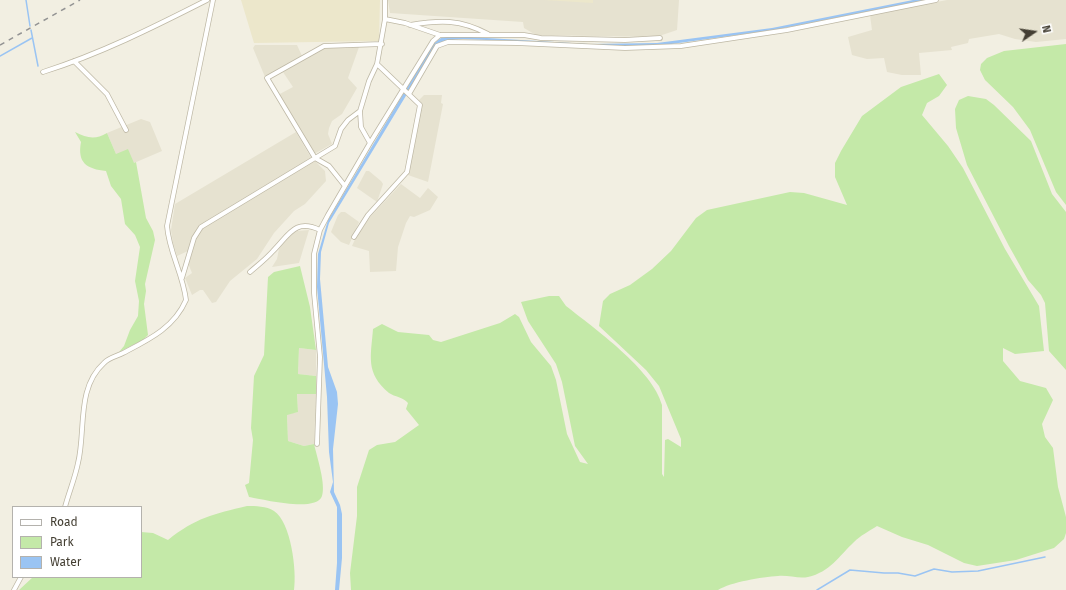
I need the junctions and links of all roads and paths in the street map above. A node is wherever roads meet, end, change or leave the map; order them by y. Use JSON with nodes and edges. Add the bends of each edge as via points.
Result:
{"nodes":[{"id":1,"x":207,"y":0,"type":"edge"},
{"id":2,"x":213,"y":0,"type":"edge"},
{"id":3,"x":385,"y":0,"type":"edge"},
{"id":4,"x":936,"y":0,"type":"edge"},
{"id":5,"x":385,"y":19,"type":"junction"},
{"id":6,"x":410,"y":25,"type":"junction"},
{"id":7,"x":440,"y":35,"type":"junction"},
{"id":8,"x":491,"y":35,"type":"junction"},
{"id":9,"x":660,"y":38,"type":"dead end"},
{"id":10,"x":382,"y":44,"type":"junction"},
{"id":11,"x":74,"y":62,"type":"junction"},
{"id":12,"x":377,"y":64,"type":"junction"},
{"id":13,"x":42,"y":72,"type":"dead end"},
{"id":14,"x":406,"y":92,"type":"junction"},
{"id":15,"x":360,"y":110,"type":"junction"},
{"id":16,"x":126,"y":130,"type":"dead end"},
{"id":17,"x":370,"y":142,"type":"junction"},
{"id":18,"x":315,"y":158,"type":"junction"},
{"id":19,"x":345,"y":186,"type":"junction"},
{"id":20,"x":320,"y":230,"type":"junction"},
{"id":21,"x":354,"y":237,"type":"dead end"},
{"id":22,"x":250,"y":272,"type":"dead end"},
{"id":23,"x":182,"y":279,"type":"junction"},
{"id":24,"x":316,"y":444,"type":"dead end"},
{"id":25,"x":65,"y":506,"type":"edge"},
{"id":26,"x":20,"y":578,"type":"edge"},
{"id":27,"x":14,"y":590,"type":"edge"}],
"edges":[{"from":1,"to":11,"type":"street"},
{"from":2,"to":23,"type":"street","via":[[167,226],[170,246]]},
{"from":3,"to":5,"type":"street"},
{"from":4,"to":14,"type":"street","via":[[787,30],[681,46],[625,48],[517,42],[448,42],[437,46]]},
{"from":5,"to":6,"type":"street"},
{"from":5,"to":10,"type":"street"},
{"from":6,"to":7,"type":"street"},
{"from":6,"to":8,"type":"street","via":[[435,21],[463,23]]},
{"from":7,"to":8,"type":"street"},
{"from":7,"to":14,"type":"street","via":[[433,41]]},
{"from":8,"to":9,"type":"street","via":[[625,40]]},
{"from":10,"to":12,"type":"street"},
{"from":10,"to":18,"type":"street","via":[[324,46],[267,78]]},
{"from":11,"to":13,"type":"street"},
{"from":11,"to":16,"type":"street","via":[[107,94]]},
{"from":12,"to":14,"type":"street"},
{"from":12,"to":15,"type":"street"},
{"from":14,"to":17,"type":"street"},
{"from":14,"to":21,"type":"street","via":[[420,105],[407,172],[368,215]]},
{"from":15,"to":17,"type":"street","via":[[361,127]]},
{"from":15,"to":18,"type":"street","via":[[341,129],[335,146]]},
{"from":17,"to":19,"type":"street"},
{"from":18,"to":19,"type":"street","via":[[328,166]]},
{"from":18,"to":23,"type":"street","via":[[201,227],[194,238]]},
{"from":19,"to":20,"type":"street"},
{"from":20,"to":22,"type":"street","via":[[310,225],[292,229]]},
{"from":20,"to":24,"type":"street","via":[[314,254],[313,275],[320,357]]},
{"from":23,"to":25,"type":"street","via":[[186,300],[178,314],[149,340],[104,362],[88,387],[78,464]]},
{"from":26,"to":27,"type":"street"}]}
